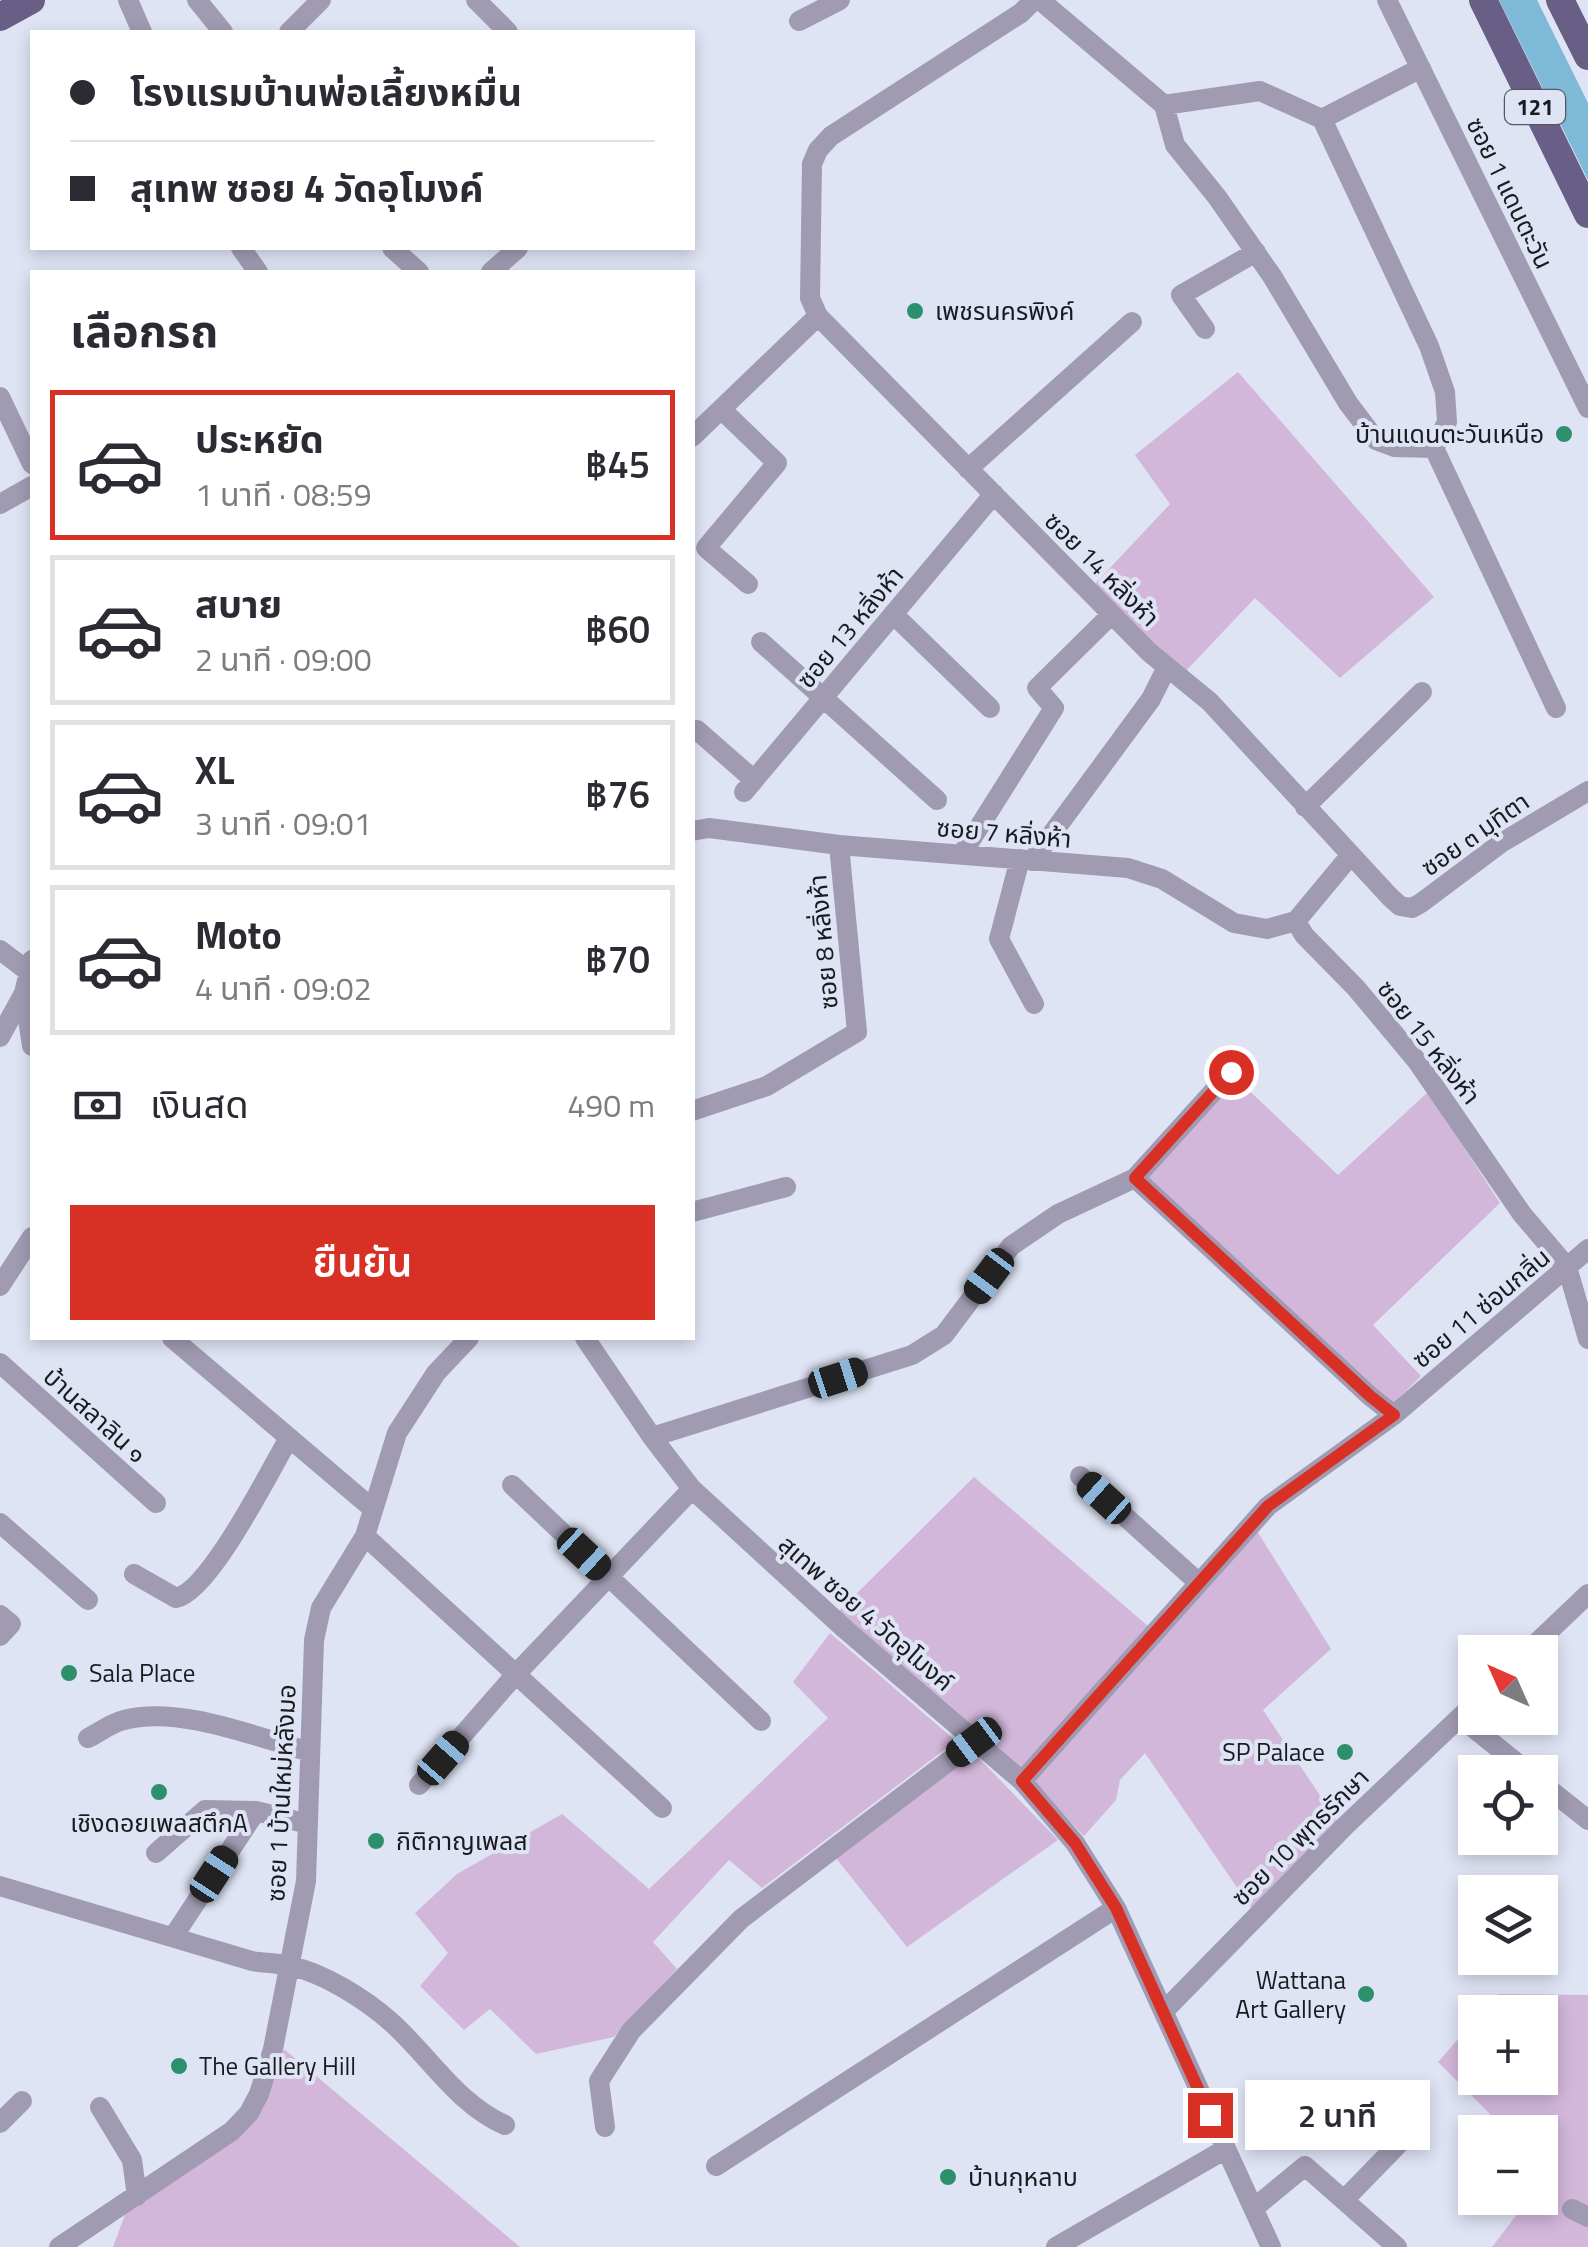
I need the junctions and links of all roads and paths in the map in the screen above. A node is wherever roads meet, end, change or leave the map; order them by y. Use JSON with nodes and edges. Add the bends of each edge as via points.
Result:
{"nodes":[{"id":1,"x":31,"y":0,"type":"edge"},
{"id":2,"x":128,"y":0,"type":"edge"},
{"id":3,"x":197,"y":0,"type":"edge"},
{"id":4,"x":321,"y":0,"type":"edge"},
{"id":5,"x":476,"y":0,"type":"edge"},
{"id":6,"x":840,"y":0,"type":"edge"},
{"id":7,"x":1037,"y":0,"type":"edge"},
{"id":8,"x":1387,"y":0,"type":"edge"},
{"id":9,"x":1483,"y":0,"type":"edge"},
{"id":10,"x":1560,"y":0,"type":"edge"},
{"id":11,"x":0,"y":17,"type":"edge"},
{"id":12,"x":799,"y":21,"type":"dead end"},
{"id":13,"x":141,"y":30,"type":"edge"},
{"id":14,"x":221,"y":30,"type":"edge"},
{"id":15,"x":291,"y":30,"type":"edge"},
{"id":16,"x":506,"y":30,"type":"edge"},
{"id":17,"x":1586,"y":49,"type":"edge"},
{"id":18,"x":1421,"y":68,"type":"junction"},
{"id":19,"x":1164,"y":105,"type":"junction"},
{"id":20,"x":1322,"y":119,"type":"junction"},
{"id":21,"x":1588,"y":214,"type":"edge"},
{"id":22,"x":394,"y":250,"type":"edge"},
{"id":23,"x":516,"y":250,"type":"edge"},
{"id":24,"x":1256,"y":252,"type":"junction"},
{"id":25,"x":418,"y":270,"type":"edge"},
{"id":26,"x":493,"y":270,"type":"edge"},
{"id":27,"x":818,"y":316,"type":"junction"},
{"id":28,"x":1132,"y":322,"type":"dead end"},
{"id":29,"x":1205,"y":329,"type":"dead end"},
{"id":30,"x":0,"y":397,"type":"edge"},
{"id":31,"x":1588,"y":408,"type":"edge"},
{"id":32,"x":721,"y":409,"type":"junction"},
{"id":33,"x":695,"y":434,"type":"edge"},
{"id":34,"x":1434,"y":448,"type":"junction"},
{"id":35,"x":30,"y":460,"type":"edge"},
{"id":36,"x":968,"y":469,"type":"junction"},
{"id":37,"x":30,"y":487,"type":"edge"},
{"id":38,"x":994,"y":494,"type":"junction"},
{"id":39,"x":0,"y":504,"type":"edge"},
{"id":40,"x":748,"y":584,"type":"dead end"},
{"id":41,"x":893,"y":614,"type":"junction"},
{"id":42,"x":1112,"y":614,"type":"junction"},
{"id":43,"x":761,"y":642,"type":"dead end"},
{"id":44,"x":1167,"y":667,"type":"junction"},
{"id":45,"x":1422,"y":692,"type":"dead end"},
{"id":46,"x":823,"y":698,"type":"junction"},
{"id":47,"x":990,"y":708,"type":"dead end"},
{"id":48,"x":1556,"y":708,"type":"dead end"},
{"id":49,"x":697,"y":730,"type":"dead end"},
{"id":50,"x":1588,"y":791,"type":"edge"},
{"id":51,"x":937,"y":800,"type":"dead end"},
{"id":52,"x":1305,"y":807,"type":"junction"},
{"id":53,"x":695,"y":831,"type":"edge"},
{"id":54,"x":839,"y":844,"type":"junction"},
{"id":55,"x":962,"y":854,"type":"junction"},
{"id":56,"x":1350,"y":856,"type":"junction"},
{"id":57,"x":1026,"y":860,"type":"junction"},
{"id":58,"x":1296,"y":921,"type":"junction"},
{"id":59,"x":0,"y":950,"type":"edge"},
{"id":60,"x":29,"y":975,"type":"edge"},
{"id":61,"x":1034,"y":1004,"type":"dead end"},
{"id":62,"x":0,"y":1037,"type":"edge"},
{"id":63,"x":1231,"y":1072,"type":"dead end"},
{"id":64,"x":695,"y":1109,"type":"edge"},
{"id":65,"x":1135,"y":1178,"type":"junction"},
{"id":66,"x":786,"y":1187,"type":"dead end"},
{"id":67,"x":695,"y":1211,"type":"edge"},
{"id":68,"x":30,"y":1240,"type":"edge"},
{"id":69,"x":1588,"y":1248,"type":"edge"},
{"id":70,"x":1567,"y":1267,"type":"junction"},
{"id":71,"x":0,"y":1286,"type":"edge"},
{"id":72,"x":1588,"y":1339,"type":"edge"},
{"id":73,"x":174,"y":1340,"type":"edge"},
{"id":74,"x":467,"y":1340,"type":"edge"},
{"id":75,"x":586,"y":1340,"type":"edge"},
{"id":76,"x":0,"y":1363,"type":"edge"},
{"id":77,"x":1394,"y":1415,"type":"junction"},
{"id":78,"x":289,"y":1438,"type":"junction"},
{"id":79,"x":652,"y":1438,"type":"junction"},
{"id":80,"x":1080,"y":1476,"type":"dead end"},
{"id":81,"x":512,"y":1484,"type":"dead end"},
{"id":82,"x":692,"y":1490,"type":"junction"},
{"id":83,"x":156,"y":1504,"type":"dead end"},
{"id":84,"x":372,"y":1509,"type":"junction"},
{"id":85,"x":0,"y":1523,"type":"edge"},
{"id":86,"x":366,"y":1536,"type":"junction"},
{"id":87,"x":134,"y":1574,"type":"dead end"},
{"id":88,"x":609,"y":1577,"type":"junction"},
{"id":89,"x":1200,"y":1583,"type":"junction"},
{"id":90,"x":1588,"y":1594,"type":"edge"},
{"id":91,"x":88,"y":1600,"type":"dead end"},
{"id":92,"x":0,"y":1614,"type":"edge"},
{"id":93,"x":1545,"y":1635,"type":"edge"},
{"id":94,"x":0,"y":1636,"type":"edge"},
{"id":95,"x":516,"y":1674,"type":"junction"},
{"id":96,"x":1458,"y":1719,"type":"edge"},
{"id":97,"x":761,"y":1721,"type":"dead end"},
{"id":98,"x":1492,"y":1735,"type":"edge"},
{"id":99,"x":88,"y":1738,"type":"dead end"},
{"id":100,"x":974,"y":1742,"type":"junction"},
{"id":101,"x":310,"y":1752,"type":"junction"},
{"id":102,"x":1511,"y":1755,"type":"edge"},
{"id":103,"x":1022,"y":1781,"type":"junction"},
{"id":104,"x":419,"y":1785,"type":"dead end"},
{"id":105,"x":1558,"y":1796,"type":"edge"},
{"id":106,"x":662,"y":1808,"type":"dead end"},
{"id":107,"x":256,"y":1811,"type":"junction"},
{"id":108,"x":1588,"y":1820,"type":"edge"},
{"id":109,"x":308,"y":1824,"type":"junction"},
{"id":110,"x":156,"y":1853,"type":"dead end"},
{"id":111,"x":0,"y":1886,"type":"edge"},
{"id":112,"x":1116,"y":1908,"type":"junction"},
{"id":113,"x":173,"y":1938,"type":"junction"},
{"id":114,"x":290,"y":1966,"type":"junction"},
{"id":115,"x":1165,"y":2010,"type":"junction"},
{"id":116,"x":22,"y":2101,"type":"dead end"},
{"id":117,"x":100,"y":2107,"type":"dead end"},
{"id":118,"x":0,"y":2123,"type":"edge"},
{"id":119,"x":1418,"y":2124,"type":"dead end"},
{"id":120,"x":505,"y":2125,"type":"dead end"},
{"id":121,"x":605,"y":2127,"type":"dead end"},
{"id":122,"x":1224,"y":2150,"type":"junction"},
{"id":123,"x":716,"y":2166,"type":"dead end"},
{"id":124,"x":137,"y":2196,"type":"junction"},
{"id":125,"x":1344,"y":2200,"type":"junction"},
{"id":126,"x":1254,"y":2208,"type":"junction"},
{"id":127,"x":59,"y":2247,"type":"edge"},
{"id":128,"x":1056,"y":2247,"type":"edge"},
{"id":129,"x":1271,"y":2247,"type":"edge"},
{"id":130,"x":1396,"y":2247,"type":"edge"}],
"edges":[{"from":1,"to":11,"type":"main road"},
{"from":2,"to":13,"type":"street"},
{"from":3,"to":14,"type":"street"},
{"from":4,"to":15,"type":"street"},
{"from":5,"to":16,"type":"street"},
{"from":6,"to":12,"type":"street"},
{"from":7,"to":19,"type":"street"},
{"from":7,"to":27,"type":"street","via":[[818,150],[812,164],[810,298]]},
{"from":8,"to":18,"type":"street","name":"ซอย 1 แดนตะวัน"},
{"from":9,"to":21,"type":"main road","number":"121"},
{"from":10,"to":17,"type":"main road"},
{"from":18,"to":20,"type":"street"},
{"from":18,"to":31,"type":"street","name":"ซอย 1 แดนตะวัน"},
{"from":19,"to":20,"type":"street","via":[[1260,91]]},
{"from":19,"to":24,"type":"street","via":[[1175,144]]},
{"from":20,"to":34,"type":"street","via":[[1445,392],[1447,422]]},
{"from":22,"to":25,"type":"street"},
{"from":23,"to":26,"type":"street"},
{"from":24,"to":29,"type":"street","via":[[1181,295]]},
{"from":24,"to":34,"type":"street","via":[[1376,440]]},
{"from":27,"to":32,"type":"street"},
{"from":27,"to":36,"type":"street","name":"ซอย 14 หลิ่งห้า"},
{"from":28,"to":36,"type":"street"},
{"from":30,"to":35,"type":"street"},
{"from":32,"to":33,"type":"street"},
{"from":32,"to":40,"type":"street","via":[[777,462],[706,548]]},
{"from":34,"to":48,"type":"street"},
{"from":36,"to":38,"type":"street","name":"ซอย 14 หลิ่งห้า"},
{"from":37,"to":39,"type":"street"},
{"from":38,"to":41,"type":"street","name":"ซอย 13 หลิ่งห้า"},
{"from":38,"to":42,"type":"street","name":"ซอย 14 หลิ่งห้า"},
{"from":41,"to":46,"type":"street","name":"ซอย 13 หลิ่งห้า"},
{"from":41,"to":47,"type":"street"},
{"from":42,"to":44,"type":"street","name":"ซอย 14 หลิ่งห้า"},
{"from":42,"to":55,"type":"street","via":[[1036,688],[1054,708]]},
{"from":43,"to":46,"type":"street"},
{"from":44,"to":52,"type":"street","name":"ซอย 14 หลิ่งห้า","via":[[1210,702]]},
{"from":44,"to":57,"type":"street","via":[[1151,699]]},
{"from":45,"to":52,"type":"street"},
{"from":46,"to":49,"type":"street","name":"ซอย 13 หลิ่งห้า","via":[[749,786]]},
{"from":46,"to":51,"type":"street"},
{"from":50,"to":56,"type":"street","name":"ซอย ๓ มุทิตา","via":[[1412,908],[1400,906]]},
{"from":52,"to":56,"type":"street","name":"ซอย 14 หลิ่งห้า"},
{"from":53,"to":54,"type":"street","name":"ซอย 7 หลิ่งห้า"},
{"from":54,"to":55,"type":"street","name":"ซอย 7 หลิ่งห้า"},
{"from":54,"to":64,"type":"street","name":"ซอย 8 หลิ่งห้า","via":[[857,1032],[767,1086]]},
{"from":55,"to":57,"type":"street","name":"ซอย 7 หลิ่งห้า"},
{"from":56,"to":58,"type":"street"},
{"from":57,"to":58,"type":"street","name":"ซอย 7 หลิ่งห้า","via":[[1128,868],[1162,879],[1234,923],[1267,929]]},
{"from":57,"to":61,"type":"street","via":[[999,939]]},
{"from":58,"to":70,"type":"street","name":"ซอย 15 หลิ่งห้า","via":[[1418,1061],[1522,1214]]},
{"from":59,"to":60,"type":"street"},
{"from":60,"to":62,"type":"street"},
{"from":63,"to":65,"type":"street"},
{"from":65,"to":77,"type":"street"},
{"from":65,"to":79,"type":"street","via":[[1058,1214],[1011,1246],[944,1335],[912,1355]]},
{"from":66,"to":67,"type":"street"},
{"from":68,"to":71,"type":"street"},
{"from":69,"to":70,"type":"street","name":"ซอย 11 ซ่อนกลิ่น"},
{"from":70,"to":72,"type":"street"},
{"from":70,"to":77,"type":"street","name":"ซอย 11 ซ่อนกลิ่น"},
{"from":73,"to":78,"type":"street"},
{"from":74,"to":84,"type":"street","name":"ซอย 1 บ้านใหม่หลังมอ","via":[[397,1432]]},
{"from":75,"to":79,"type":"street","name":"สุเทพ ซอย 4 วัดอุโมงค์"},
{"from":76,"to":83,"type":"street","name":"บ้านสลาลิน ๑"},
{"from":77,"to":89,"type":"street","name":"ซอย 11 ซ่อนกลิ่น","via":[[1268,1506]]},
{"from":78,"to":84,"type":"street"},
{"from":78,"to":87,"type":"street","via":[[217,1562],[188,1596],[176,1598]]},
{"from":79,"to":82,"type":"street","name":"สุเทพ ซอย 4 วัดอุโมงค์"},
{"from":80,"to":89,"type":"street"},
{"from":81,"to":88,"type":"street"},
{"from":82,"to":88,"type":"street"},
{"from":82,"to":100,"type":"street","name":"สุเทพ ซอย 4 วัดอุโมงค์"},
{"from":84,"to":86,"type":"street","name":"ซอย 1 บ้านใหม่หลังมอ"},
{"from":85,"to":91,"type":"street"},
{"from":86,"to":95,"type":"street"},
{"from":86,"to":101,"type":"street","name":"ซอย 1 บ้านใหม่หลังมอ","via":[[321,1608]]},
{"from":88,"to":95,"type":"street"},
{"from":88,"to":97,"type":"street"},
{"from":89,"to":103,"type":"street","name":"ซอย 11 ซ่อนกลิ่น"},
{"from":90,"to":93,"type":"street"},
{"from":92,"to":94,"type":"street","via":[[11,1624]]},
{"from":95,"to":104,"type":"street"},
{"from":95,"to":106,"type":"street"},
{"from":96,"to":115,"type":"street","name":"ซอย 10 พุทธรักษา"},
{"from":98,"to":102,"type":"street"},
{"from":99,"to":101,"type":"street","via":[[120,1720],[149,1715]]},
{"from":100,"to":103,"type":"street","name":"สุเทพ ซอย 4 วัดอุโมงค์"},
{"from":100,"to":121,"type":"street","via":[[741,1918],[631,2030],[599,2081]]},
{"from":101,"to":109,"type":"street","name":"ซอย 1 บ้านใหม่หลังมอ"},
{"from":103,"to":112,"type":"street","name":"สุเทพ ซอย 4 วัดอุโมงค์","via":[[1075,1843]]},
{"from":105,"to":108,"type":"street"},
{"from":107,"to":109,"type":"street"},
{"from":107,"to":110,"type":"street","via":[[206,1810]]},
{"from":107,"to":113,"type":"street"},
{"from":109,"to":114,"type":"street","name":"ซอย 1 บ้านใหม่หลังมอ","via":[[306,1881]]},
{"from":111,"to":113,"type":"street"},
{"from":112,"to":115,"type":"street","name":"สุเทพ ซอย 4 วัดอุโมงค์"},
{"from":112,"to":123,"type":"street"},
{"from":113,"to":114,"type":"street"},
{"from":114,"to":120,"type":"street","via":[[338,1986],[389,2020],[464,2097]]},
{"from":114,"to":124,"type":"street","name":"ซอย 1 บ้านใหม่หลังมอ","via":[[249,2113]]},
{"from":115,"to":122,"type":"street","name":"สุเทพ ซอย 4 วัดอุโมงค์"},
{"from":116,"to":118,"type":"street"},
{"from":117,"to":124,"type":"street","via":[[132,2160]]},
{"from":119,"to":125,"type":"street"},
{"from":122,"to":126,"type":"street","name":"สุเทพ ซอย 4 วัดอุโมงค์"},
{"from":122,"to":128,"type":"street"},
{"from":124,"to":127,"type":"street","name":"ซอย 1 บ้านใหม่หลังมอ"},
{"from":125,"to":126,"type":"street","via":[[1306,2166]]},
{"from":125,"to":130,"type":"street"},
{"from":126,"to":129,"type":"street","name":"สุเทพ ซอย 4 วัดอุโมงค์"}]}
